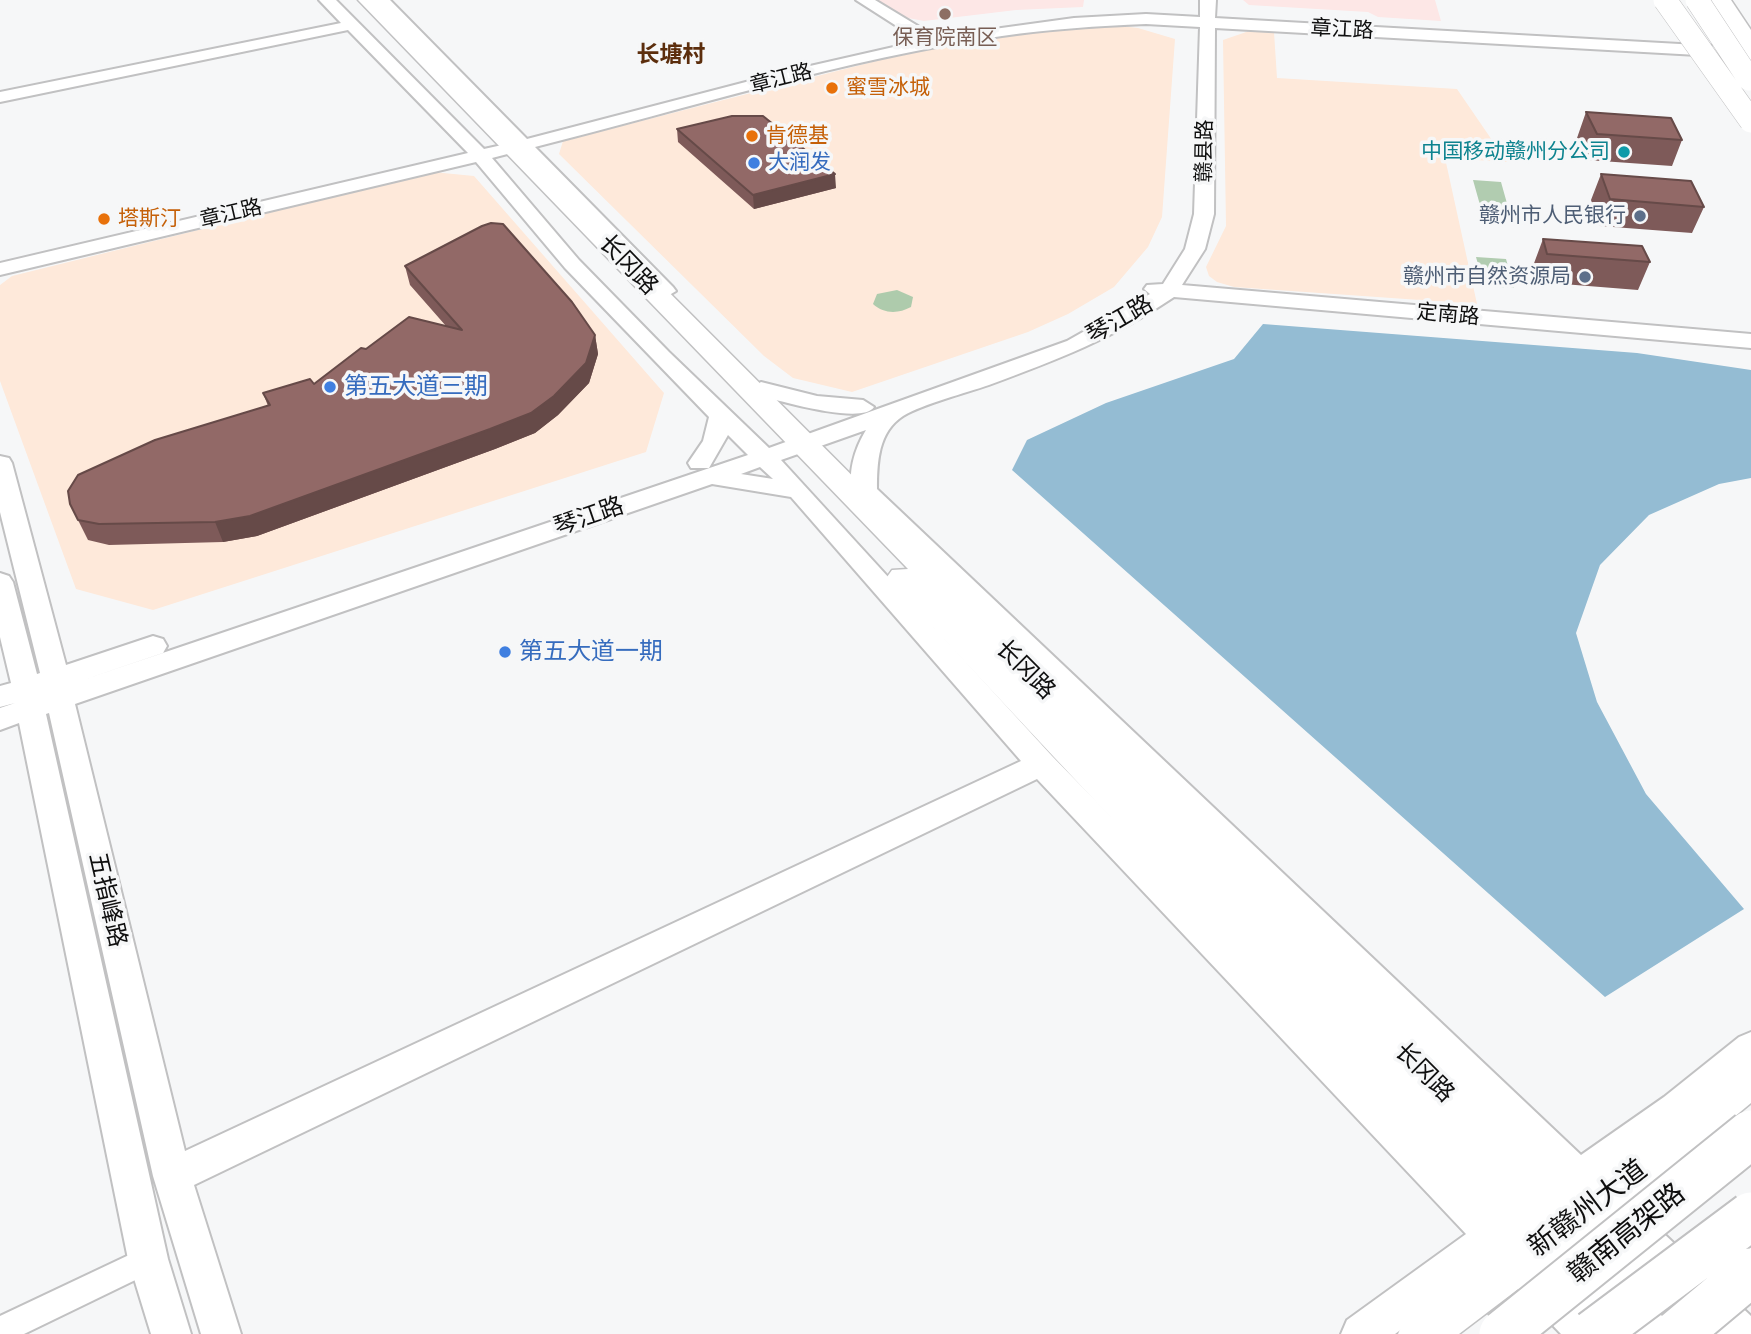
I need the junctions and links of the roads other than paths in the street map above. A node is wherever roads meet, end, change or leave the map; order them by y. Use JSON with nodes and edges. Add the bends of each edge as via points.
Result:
{"nodes":[{"id":1,"x":327,"y":0,"type":"edge"},
{"id":2,"x":381,"y":0,"type":"edge"},
{"id":3,"x":864,"y":0,"type":"edge"},
{"id":4,"x":1665,"y":0,"type":"edge"},
{"id":5,"x":1672,"y":0,"type":"edge"},
{"id":6,"x":1682,"y":0,"type":"edge"},
{"id":7,"x":1697,"y":0,"type":"edge"},
{"id":8,"x":1713,"y":0,"type":"edge"},
{"id":9,"x":1721,"y":0,"type":"edge"},
{"id":10,"x":354,"y":8,"type":"edge"},
{"id":11,"x":1200,"y":13,"type":"edge"},
{"id":12,"x":927,"y":38,"type":"junction"},
{"id":13,"x":1701,"y":48,"type":"junction"},
{"id":14,"x":1749,"y":51,"type":"edge"},
{"id":15,"x":1751,"y":83,"type":"edge"},
{"id":16,"x":0,"y":97,"type":"edge"},
{"id":17,"x":1751,"y":114,"type":"edge"},
{"id":18,"x":1751,"y":121,"type":"edge"},
{"id":19,"x":1751,"y":136,"type":"edge"},
{"id":20,"x":498,"y":145,"type":"junction"},
{"id":21,"x":1171,"y":252,"type":"dead end"},
{"id":22,"x":0,"y":259,"type":"edge"},
{"id":23,"x":0,"y":269,"type":"edge"},
{"id":24,"x":1157,"y":283,"type":"junction"},
{"id":25,"x":1751,"y":341,"type":"edge"},
{"id":26,"x":761,"y":389,"type":"junction"},
{"id":27,"x":863,"y":407,"type":"junction"},
{"id":28,"x":894,"y":412,"type":"junction"},
{"id":29,"x":722,"y":413,"type":"junction"},
{"id":30,"x":785,"y":443,"type":"junction"},
{"id":31,"x":0,"y":463,"type":"edge"},
{"id":32,"x":704,"y":470,"type":"junction"},
{"id":33,"x":865,"y":490,"type":"junction"},
{"id":34,"x":799,"y":491,"type":"junction"},
{"id":35,"x":0,"y":582,"type":"edge"},
{"id":36,"x":28,"y":698,"type":"edge"},
{"id":37,"x":1041,"y":764,"type":"junction"},
{"id":38,"x":1751,"y":1048,"type":"edge"},
{"id":39,"x":1751,"y":1078,"type":"edge"},
{"id":40,"x":1751,"y":1134,"type":"edge"},
{"id":41,"x":172,"y":1176,"type":"junction"},
{"id":42,"x":1751,"y":1216,"type":"edge"},
{"id":43,"x":1558,"y":1220,"type":"junction"},
{"id":44,"x":1751,"y":1240,"type":"edge"},
{"id":45,"x":148,"y":1259,"type":"junction"},
{"id":46,"x":1751,"y":1272,"type":"edge"},
{"id":47,"x":1672,"y":1321,"type":"edge"},
{"id":48,"x":1751,"y":1327,"type":"edge"},
{"id":49,"x":0,"y":1331,"type":"edge"},
{"id":50,"x":171,"y":1334,"type":"edge"},
{"id":51,"x":221,"y":1334,"type":"edge"},
{"id":52,"x":1361,"y":1334,"type":"edge"},
{"id":53,"x":1421,"y":1334,"type":"edge"},
{"id":54,"x":1479,"y":1334,"type":"edge"},
{"id":55,"x":1503,"y":1334,"type":"edge"},
{"id":56,"x":1591,"y":1334,"type":"edge"},
{"id":57,"x":1626,"y":1334,"type":"edge"},
{"id":58,"x":1741,"y":1334,"type":"edge"}],
"edges":[{"from":1,"to":10,"type":"main road"},
{"from":2,"to":20,"type":"main road"},
{"from":3,"to":12,"type":"main road"},
{"from":4,"to":18,"type":"highway","bridge":true},
{"from":5,"to":13,"type":"main road"},
{"from":6,"to":17,"type":"highway"},
{"from":7,"to":15,"type":"highway","bridge":true},
{"from":8,"to":14,"type":"main road"},
{"from":9,"to":14,"type":"highway"},
{"from":10,"to":16,"type":"main road"},
{"from":10,"to":20,"type":"main road","name":"长冈路"},
{"from":11,"to":12,"type":"main road","name":"章江路"},
{"from":11,"to":13,"type":"main road","name":"章江路"},
{"from":11,"to":21,"type":"main road","name":"赣县路","via":[[1188,214]]},
{"from":11,"to":24,"type":"main road","name":"赣县路","via":[[1204,214],[1195,249]]},
{"from":12,"to":20,"type":"main road","name":"章江路"},
{"from":13,"to":14,"type":"main road","name":"章江路"},
{"from":13,"to":19,"type":"main road"},
{"from":20,"to":22,"type":"main road","name":"章江路"},
{"from":20,"to":23,"type":"main road","name":"章江路"},
{"from":20,"to":26,"type":"main road"},
{"from":20,"to":29,"type":"main road","via":[[572,264]]},
{"from":20,"to":30,"type":"main road","name":"长冈路"},
{"from":24,"to":25,"type":"main road","name":"定南路"},
{"from":24,"to":27,"type":"main road","name":"琴江路","via":[[1064,336]]},
{"from":24,"to":28,"type":"main road","name":"琴江路","via":[[1133,315],[1075,346]]},
{"from":26,"to":27,"type":"main road","via":[[817,403]]},
{"from":26,"to":30,"type":"main road"},
{"from":27,"to":30,"type":"main road","name":"琴江路"},
{"from":28,"to":30,"type":"main road","name":"琴江路"},
{"from":28,"to":33,"type":"main road","via":[[878,428],[864,456]]},
{"from":29,"to":30,"type":"main road"},
{"from":29,"to":32,"type":"main road"},
{"from":30,"to":32,"type":"main road","name":"琴江路"},
{"from":30,"to":33,"type":"main road"},
{"from":30,"to":34,"type":"main road"},
{"from":30,"to":43,"type":"main road","name":"长冈路"},
{"from":31,"to":36,"type":"main road","name":"五指峰路"},
{"from":32,"to":34,"type":"main road"},
{"from":32,"to":36,"type":"main road","name":"琴江路"},
{"from":33,"to":43,"type":"main road"},
{"from":34,"to":37,"type":"main road"},
{"from":35,"to":36,"type":"main road","name":"五指峰路"},
{"from":36,"to":41,"type":"main road","name":"五指峰路"},
{"from":36,"to":45,"type":"main road","name":"五指峰路"},
{"from":37,"to":41,"type":"main road"},
{"from":37,"to":43,"type":"main road","via":[[1248,983]]},
{"from":38,"to":43,"type":"main road","via":[[1677,1108]]},
{"from":39,"to":43,"type":"main road","name":"新赣州大道"},
{"from":40,"to":43,"type":"highway","name":"赣南高架路","bridge":true},
{"from":41,"to":51,"type":"main road","name":"五指峰路"},
{"from":42,"to":56,"type":"highway","bridge":true},
{"from":43,"to":47,"type":"main road","name":"长冈路"},
{"from":43,"to":52,"type":"main road"},
{"from":43,"to":53,"type":"main road","name":"新赣州大道"},
{"from":43,"to":54,"type":"highway","bridge":true},
{"from":43,"to":55,"type":"highway","name":"赣南高架路","bridge":true},
{"from":43,"to":56,"type":"main road"},
{"from":43,"to":57,"type":"main road","name":"长冈路"},
{"from":44,"to":47,"type":"main road"},
{"from":45,"to":49,"type":"street"},
{"from":45,"to":50,"type":"main road","name":"五指峰路"},
{"from":46,"to":47,"type":"highway","bridge":true},
{"from":47,"to":58,"type":"main road"},
{"from":48,"to":58,"type":"main road"}]}
